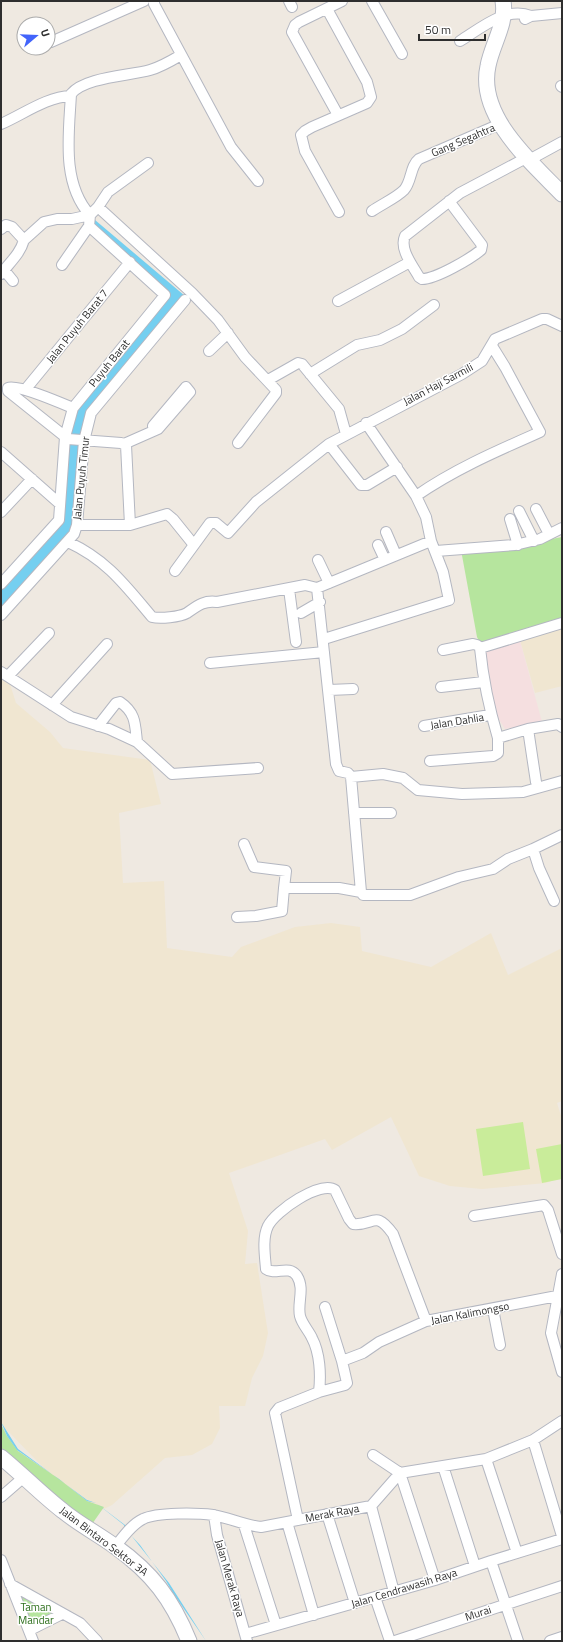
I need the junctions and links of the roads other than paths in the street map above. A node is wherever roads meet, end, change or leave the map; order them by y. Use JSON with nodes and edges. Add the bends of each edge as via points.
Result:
{"nodes":[{"id":1,"x":144,"y":1,"type":"edge"},
{"id":2,"x":154,"y":1,"type":"edge"},
{"id":3,"x":342,"y":1,"type":"edge"},
{"id":4,"x":372,"y":1,"type":"edge"},
{"id":5,"x":327,"y":9,"type":"junction"},
{"id":6,"x":562,"y":13,"type":"edge"},
{"id":7,"x":502,"y":14,"type":"edge"},
{"id":8,"x":56,"y":40,"type":"edge"},
{"id":9,"x":460,"y":41,"type":"dead end"},
{"id":10,"x":402,"y":54,"type":"dead end"},
{"id":11,"x":181,"y":55,"type":"junction"},
{"id":12,"x":71,"y":96,"type":"junction"},
{"id":13,"x":338,"y":115,"type":"junction"},
{"id":14,"x":1,"y":124,"type":"edge"},
{"id":15,"x":500,"y":124,"type":"junction"},
{"id":16,"x":562,"y":142,"type":"edge"},
{"id":17,"x":527,"y":159,"type":"junction"},
{"id":18,"x":148,"y":163,"type":"dead end"},
{"id":19,"x":258,"y":181,"type":"dead end"},
{"id":20,"x":562,"y":194,"type":"edge"},
{"id":21,"x":449,"y":202,"type":"junction"},
{"id":22,"x":98,"y":207,"type":"junction"},
{"id":23,"x":372,"y":211,"type":"dead end"},
{"id":24,"x":339,"y":212,"type":"dead end"},
{"id":25,"x":90,"y":215,"type":"junction"},
{"id":26,"x":89,"y":226,"type":"junction"},
{"id":27,"x":1,"y":228,"type":"edge"},
{"id":28,"x":24,"y":240,"type":"junction"},
{"id":29,"x":130,"y":262,"type":"junction"},
{"id":30,"x":410,"y":262,"type":"junction"},
{"id":31,"x":62,"y":265,"type":"dead end"},
{"id":32,"x":2,"y":272,"type":"edge"},
{"id":33,"x":13,"y":281,"type":"dead end"},
{"id":34,"x":185,"y":300,"type":"dead end"},
{"id":35,"x":338,"y":301,"type":"dead end"},
{"id":36,"x":434,"y":305,"type":"dead end"},
{"id":37,"x":562,"y":326,"type":"edge"},
{"id":38,"x":228,"y":333,"type":"junction"},
{"id":39,"x":492,"y":346,"type":"junction"},
{"id":40,"x":209,"y":351,"type":"dead end"},
{"id":41,"x":310,"y":374,"type":"junction"},
{"id":42,"x":268,"y":380,"type":"junction"},
{"id":43,"x":25,"y":390,"type":"junction"},
{"id":44,"x":73,"y":408,"type":"junction"},
{"id":45,"x":366,"y":423,"type":"junction"},
{"id":46,"x":154,"y":430,"type":"dead end"},
{"id":47,"x":346,"y":434,"type":"junction"},
{"id":48,"x":67,"y":438,"type":"junction"},
{"id":49,"x":83,"y":441,"type":"junction"},
{"id":50,"x":238,"y":443,"type":"dead end"},
{"id":51,"x":124,"y":444,"type":"junction"},
{"id":52,"x":329,"y":444,"type":"junction"},
{"id":53,"x":1,"y":452,"type":"edge"},
{"id":54,"x":397,"y":467,"type":"junction"},
{"id":55,"x":32,"y":479,"type":"junction"},
{"id":56,"x":416,"y":496,"type":"junction"},
{"id":57,"x":60,"y":504,"type":"junction"},
{"id":58,"x":536,"y":509,"type":"dead end"},
{"id":59,"x":519,"y":511,"type":"dead end"},
{"id":60,"x":1,"y":512,"type":"edge"},
{"id":61,"x":510,"y":519,"type":"dead end"},
{"id":62,"x":77,"y":525,"type":"junction"},
{"id":63,"x":130,"y":525,"type":"junction"},
{"id":64,"x":562,"y":528,"type":"edge"},
{"id":65,"x":386,"y":532,"type":"dead end"},
{"id":66,"x":549,"y":534,"type":"junction"},
{"id":67,"x":432,"y":541,"type":"junction"},
{"id":68,"x":534,"y":541,"type":"junction"},
{"id":69,"x":68,"y":542,"type":"junction"},
{"id":70,"x":194,"y":544,"type":"junction"},
{"id":71,"x":378,"y":545,"type":"dead end"},
{"id":72,"x":518,"y":545,"type":"junction"},
{"id":73,"x":436,"y":551,"type":"junction"},
{"id":74,"x":396,"y":555,"type":"junction"},
{"id":75,"x":318,"y":560,"type":"dead end"},
{"id":76,"x":385,"y":560,"type":"junction"},
{"id":77,"x":174,"y":571,"type":"dead end"},
{"id":78,"x":329,"y":583,"type":"junction"},
{"id":79,"x":1,"y":584,"type":"edge"},
{"id":80,"x":318,"y":588,"type":"junction"},
{"id":81,"x":289,"y":589,"type":"junction"},
{"id":82,"x":320,"y":602,"type":"junction"},
{"id":83,"x":301,"y":613,"type":"dead end"},
{"id":84,"x":1,"y":615,"type":"edge"},
{"id":85,"x":562,"y":623,"type":"edge"},
{"id":86,"x":49,"y":633,"type":"dead end"},
{"id":87,"x":324,"y":639,"type":"junction"},
{"id":88,"x":296,"y":642,"type":"dead end"},
{"id":89,"x":107,"y":644,"type":"dead end"},
{"id":90,"x":481,"y":647,"type":"junction"},
{"id":91,"x":443,"y":650,"type":"dead end"},
{"id":92,"x":324,"y":652,"type":"junction"},
{"id":93,"x":210,"y":663,"type":"dead end"},
{"id":94,"x":4,"y":674,"type":"edge"},
{"id":95,"x":483,"y":682,"type":"junction"},
{"id":96,"x":441,"y":687,"type":"dead end"},
{"id":97,"x":353,"y":689,"type":"dead end"},
{"id":98,"x":329,"y":690,"type":"junction"},
{"id":99,"x":52,"y":705,"type":"junction"},
{"id":100,"x":490,"y":715,"type":"junction"},
{"id":101,"x":98,"y":726,"type":"junction"},
{"id":102,"x":424,"y":726,"type":"dead end"},
{"id":103,"x":562,"y":727,"type":"edge"},
{"id":104,"x":528,"y":729,"type":"junction"},
{"id":105,"x":498,"y":738,"type":"junction"},
{"id":106,"x":137,"y":742,"type":"junction"},
{"id":107,"x":430,"y":761,"type":"dead end"},
{"id":108,"x":258,"y":768,"type":"dead end"},
{"id":109,"x":351,"y":777,"type":"junction"},
{"id":110,"x":562,"y":781,"type":"edge"},
{"id":111,"x":536,"y":782,"type":"dead end"},
{"id":112,"x":354,"y":813,"type":"junction"},
{"id":113,"x":391,"y":813,"type":"dead end"},
{"id":114,"x":562,"y":835,"type":"edge"},
{"id":115,"x":244,"y":844,"type":"dead end"},
{"id":116,"x":533,"y":849,"type":"junction"},
{"id":117,"x":284,"y":888,"type":"junction"},
{"id":118,"x":361,"y":892,"type":"junction"},
{"id":119,"x":554,"y":901,"type":"dead end"},
{"id":120,"x":237,"y":917,"type":"dead end"},
{"id":121,"x":474,"y":1216,"type":"dead end"},
{"id":122,"x":562,"y":1254,"type":"edge"},
{"id":123,"x":562,"y":1274,"type":"edge"},
{"id":124,"x":558,"y":1296,"type":"junction"},
{"id":125,"x":325,"y":1307,"type":"dead end"},
{"id":126,"x":493,"y":1309,"type":"junction"},
{"id":127,"x":426,"y":1321,"type":"junction"},
{"id":128,"x":500,"y":1345,"type":"dead end"},
{"id":129,"x":342,"y":1361,"type":"junction"},
{"id":130,"x":562,"y":1372,"type":"edge"},
{"id":131,"x":319,"y":1392,"type":"junction"},
{"id":132,"x":562,"y":1421,"type":"edge"},
{"id":133,"x":533,"y":1440,"type":"junction"},
{"id":134,"x":373,"y":1455,"type":"dead end"},
{"id":135,"x":1,"y":1457,"type":"edge"},
{"id":136,"x":486,"y":1459,"type":"junction"},
{"id":137,"x":444,"y":1466,"type":"junction"},
{"id":138,"x":400,"y":1473,"type":"junction"},
{"id":139,"x":24,"y":1477,"type":"junction"},
{"id":140,"x":1,"y":1497,"type":"edge"},
{"id":141,"x":371,"y":1506,"type":"junction"},
{"id":142,"x":327,"y":1514,"type":"junction"},
{"id":143,"x":214,"y":1515,"type":"junction"},
{"id":144,"x":298,"y":1520,"type":"junction"},
{"id":145,"x":287,"y":1522,"type":"junction"},
{"id":146,"x":244,"y":1525,"type":"junction"},
{"id":147,"x":562,"y":1536,"type":"edge"},
{"id":148,"x":562,"y":1539,"type":"edge"},
{"id":149,"x":119,"y":1543,"type":"junction"},
{"id":150,"x":517,"y":1553,"type":"junction"},
{"id":151,"x":1,"y":1560,"type":"edge"},
{"id":152,"x":491,"y":1561,"type":"junction"},
{"id":153,"x":475,"y":1566,"type":"junction"},
{"id":154,"x":436,"y":1580,"type":"junction"},
{"id":155,"x":10,"y":1584,"type":"junction"},
{"id":156,"x":562,"y":1586,"type":"edge"},
{"id":157,"x":394,"y":1592,"type":"junction"},
{"id":158,"x":375,"y":1597,"type":"junction"},
{"id":159,"x":355,"y":1603,"type":"junction"},
{"id":160,"x":506,"y":1604,"type":"junction"},
{"id":161,"x":62,"y":1614,"type":"junction"},
{"id":162,"x":314,"y":1615,"type":"junction"},
{"id":163,"x":276,"y":1625,"type":"junction"},
{"id":164,"x":30,"y":1630,"type":"junction"},
{"id":165,"x":562,"y":1637,"type":"edge"},
{"id":166,"x":246,"y":1638,"type":"edge"},
{"id":167,"x":33,"y":1641,"type":"edge"},
{"id":168,"x":97,"y":1641,"type":"edge"},
{"id":169,"x":189,"y":1641,"type":"edge"},
{"id":170,"x":390,"y":1641,"type":"edge"},
{"id":171,"x":395,"y":1641,"type":"edge"},
{"id":172,"x":518,"y":1641,"type":"edge"},
{"id":173,"x":550,"y":1641,"type":"edge"}],
"edges":[{"from":1,"to":8,"type":"street"},
{"from":2,"to":11,"type":"street"},
{"from":3,"to":5,"type":"street"},
{"from":4,"to":10,"type":"street"},
{"from":5,"to":13,"type":"street","via":[[367,82],[371,97],[367,103]]},
{"from":5,"to":13,"type":"street","via":[[295,25],[292,32]]},
{"from":6,"to":7,"type":"street","via":[[531,16],[523,20]]},
{"from":7,"to":9,"type":"street"},
{"from":7,"to":15,"type":"main road","via":[[487,67],[487,91]]},
{"from":11,"to":12,"type":"street","via":[[164,66],[92,82],[75,89]]},
{"from":11,"to":19,"type":"street","via":[[231,148]]},
{"from":12,"to":14,"type":"street","via":[[48,101]]},
{"from":12,"to":25,"type":"street","via":[[68,157],[81,203]]},
{"from":13,"to":24,"type":"street","via":[[301,135],[305,151]]},
{"from":15,"to":17,"type":"main road"},
{"from":15,"to":23,"type":"street","name":"Gang Segahtra","via":[[416,161],[411,179],[404,190]]},
{"from":16,"to":17,"type":"street"},
{"from":17,"to":20,"type":"main road"},
{"from":17,"to":21,"type":"street","via":[[460,193]]},
{"from":18,"to":22,"type":"street","via":[[111,189]]},
{"from":21,"to":30,"type":"street","via":[[405,236],[403,244]]},
{"from":21,"to":30,"type":"street","via":[[482,246],[481,250],[440,274],[426,279],[418,277]]},
{"from":22,"to":25,"type":"street"},
{"from":22,"to":38,"type":"street","via":[[192,293]]},
{"from":25,"to":26,"type":"street"},
{"from":25,"to":28,"type":"street","via":[[72,220],[57,219],[44,222]]},
{"from":26,"to":29,"type":"street"},
{"from":26,"to":31,"type":"street"},
{"from":27,"to":28,"type":"street","via":[[10,226]]},
{"from":28,"to":32,"type":"street","via":[[18,255]]},
{"from":29,"to":43,"type":"street","name":"Jalan Puyuh Barat 7"},
{"from":29,"to":44,"type":"street","name":"Puyuh Barat","via":[[165,295]]},
{"from":30,"to":35,"type":"street"},
{"from":32,"to":33,"type":"street"},
{"from":34,"to":49,"type":"street","name":"Jalan Puyuh Timur","via":[[91,413]]},
{"from":36,"to":41,"type":"street","via":[[402,329],[380,340],[357,346]]},
{"from":37,"to":39,"type":"street","name":"Jalan Haji Sarmili","via":[[542,319],[495,339]]},
{"from":38,"to":40,"type":"street"},
{"from":38,"to":42,"type":"street","via":[[245,357]]},
{"from":39,"to":45,"type":"street","name":"Jalan Haji Sarmili","via":[[482,361],[462,374]]},
{"from":39,"to":56,"type":"street","via":[[540,432],[479,458],[443,477]]},
{"from":41,"to":42,"type":"street","via":[[302,364],[298,364]]},
{"from":41,"to":47,"type":"street","via":[[339,409]]},
{"from":42,"to":50,"type":"street","via":[[276,393]]},
{"from":43,"to":44,"type":"street"},
{"from":43,"to":48,"type":"street","via":[[11,386],[8,388],[8,391]]},
{"from":44,"to":48,"type":"street","name":"Puyuh Barat"},
{"from":45,"to":47,"type":"street","name":"Jalan Haji Sarmili"},
{"from":45,"to":54,"type":"street"},
{"from":46,"to":51,"type":"street"},
{"from":47,"to":52,"type":"street","name":"Jalan Haji Sarmili"},
{"from":48,"to":49,"type":"street"},
{"from":48,"to":57,"type":"street","name":"Puyuh Barat"},
{"from":49,"to":51,"type":"street"},
{"from":49,"to":62,"type":"street","name":"Jalan Puyuh Timur"},
{"from":51,"to":63,"type":"street","via":[[127,448]]},
{"from":52,"to":54,"type":"street","via":[[361,485],[366,485]]},
{"from":52,"to":70,"type":"street","name":"Jalan Haji Sarmili","via":[[256,502],[228,533],[212,523]]},
{"from":53,"to":55,"type":"street"},
{"from":54,"to":56,"type":"street"},
{"from":55,"to":57,"type":"street"},
{"from":55,"to":60,"type":"street"},
{"from":56,"to":67,"type":"street","via":[[426,517]]},
{"from":57,"to":79,"type":"street","name":"Puyuh Barat","via":[[59,520]]},
{"from":58,"to":66,"type":"street"},
{"from":59,"to":68,"type":"street"},
{"from":61,"to":72,"type":"street"},
{"from":62,"to":63,"type":"street"},
{"from":62,"to":69,"type":"street","name":"Jalan Puyuh Timur"},
{"from":63,"to":70,"type":"street","via":[[167,514]]},
{"from":64,"to":66,"type":"street"},
{"from":65,"to":74,"type":"street"},
{"from":66,"to":68,"type":"street"},
{"from":67,"to":73,"type":"street"},
{"from":67,"to":74,"type":"street"},
{"from":68,"to":72,"type":"street"},
{"from":69,"to":81,"type":"street","via":[[91,553],[114,573],[152,617],[160,619],[186,613],[206,602]]},
{"from":69,"to":84,"type":"street","name":"Jalan Puyuh Timur"},
{"from":70,"to":77,"type":"street"},
{"from":71,"to":76,"type":"street"},
{"from":72,"to":73,"type":"street"},
{"from":73,"to":87,"type":"street","via":[[449,600]]},
{"from":74,"to":76,"type":"street"},
{"from":75,"to":78,"type":"street"},
{"from":76,"to":78,"type":"street"},
{"from":78,"to":80,"type":"street"},
{"from":80,"to":81,"type":"street","via":[[305,585]]},
{"from":80,"to":82,"type":"street"},
{"from":81,"to":88,"type":"street"},
{"from":82,"to":83,"type":"street"},
{"from":82,"to":87,"type":"street"},
{"from":85,"to":90,"type":"street"},
{"from":86,"to":94,"type":"street"},
{"from":87,"to":92,"type":"street"},
{"from":89,"to":99,"type":"street"},
{"from":90,"to":91,"type":"street","via":[[473,644]]},
{"from":90,"to":95,"type":"street"},
{"from":92,"to":93,"type":"street"},
{"from":92,"to":98,"type":"street"},
{"from":94,"to":99,"type":"street"},
{"from":95,"to":96,"type":"street"},
{"from":95,"to":100,"type":"street"},
{"from":97,"to":98,"type":"street"},
{"from":98,"to":109,"type":"street","via":[[337,768]]},
{"from":99,"to":101,"type":"street","via":[[71,717]]},
{"from":100,"to":102,"type":"street","name":"Jalan Dahlia"},
{"from":100,"to":105,"type":"street"},
{"from":101,"to":106,"type":"street"},
{"from":101,"to":106,"type":"street","via":[[116,703],[120,702],[134,717]]},
{"from":103,"to":104,"type":"street","via":[[558,724]]},
{"from":104,"to":105,"type":"street"},
{"from":104,"to":111,"type":"street"},
{"from":105,"to":107,"type":"street","via":[[498,753],[493,756]]},
{"from":106,"to":108,"type":"street","via":[[172,774]]},
{"from":109,"to":110,"type":"street","via":[[383,774],[403,778],[418,790],[462,794],[523,792]]},
{"from":109,"to":112,"type":"street"},
{"from":112,"to":113,"type":"street"},
{"from":112,"to":118,"type":"street"},
{"from":114,"to":116,"type":"street"},
{"from":115,"to":117,"type":"street","via":[[254,867],[286,871]]},
{"from":116,"to":118,"type":"street","via":[[508,859],[493,869],[459,877],[410,895],[366,896]]},
{"from":116,"to":119,"type":"street"},
{"from":117,"to":118,"type":"street","via":[[339,888]]},
{"from":117,"to":120,"type":"street","via":[[282,911]]},
{"from":121,"to":122,"type":"street","via":[[544,1205],[548,1210]]},
{"from":123,"to":124,"type":"street"},
{"from":124,"to":126,"type":"street","name":"Jalan Kalimongso"},
{"from":124,"to":130,"type":"street","via":[[551,1333]]},
{"from":125,"to":129,"type":"street"},
{"from":126,"to":127,"type":"street","name":"Jalan Kalimongso"},
{"from":126,"to":128,"type":"street"},
{"from":127,"to":129,"type":"street","name":"Jalan Kalimongso","via":[[379,1342],[364,1353]]},
{"from":127,"to":131,"type":"street","via":[[393,1234],[386,1225],[376,1220],[353,1224],[335,1190],[331,1188],[324,1188],[287,1205],[275,1216],[266,1230],[266,1269],[293,1272],[301,1285],[300,1316],[313,1338],[318,1359]]},
{"from":129,"to":131,"type":"street","via":[[347,1383]]},
{"from":131,"to":144,"type":"street","via":[[279,1408],[276,1413]]},
{"from":132,"to":133,"type":"street"},
{"from":133,"to":136,"type":"street"},
{"from":133,"to":147,"type":"street"},
{"from":134,"to":138,"type":"street"},
{"from":135,"to":139,"type":"main road","name":"Jalan Bintaro Sektor 3A"},
{"from":136,"to":137,"type":"street"},
{"from":136,"to":150,"type":"street"},
{"from":137,"to":138,"type":"street"},
{"from":137,"to":153,"type":"street"},
{"from":138,"to":141,"type":"street","name":"Merak Raya"},
{"from":138,"to":154,"type":"street"},
{"from":139,"to":140,"type":"street"},
{"from":139,"to":149,"type":"main road","name":"Jalan Bintaro Sektor 3A","via":[[63,1511]]},
{"from":141,"to":142,"type":"street","name":"Merak Raya"},
{"from":141,"to":157,"type":"street"},
{"from":142,"to":144,"type":"street","name":"Merak Raya"},
{"from":142,"to":159,"type":"street"},
{"from":143,"to":146,"type":"street","name":"Merak Raya"},
{"from":143,"to":149,"type":"street","name":"Merak Raya","via":[[158,1514],[143,1519]]},
{"from":143,"to":166,"type":"street","name":"Jalan Merak Raya","via":[[217,1535]]},
{"from":144,"to":145,"type":"street","name":"Merak Raya"},
{"from":145,"to":146,"type":"street","name":"Merak Raya","via":[[261,1526]]},
{"from":145,"to":162,"type":"street"},
{"from":146,"to":163,"type":"street"},
{"from":148,"to":150,"type":"street","name":"Jalan Cendrawasih Raya"},
{"from":149,"to":169,"type":"main road","name":"Jalan Bintaro Sektor 3A","via":[[161,1588],[181,1621]]},
{"from":150,"to":152,"type":"street","name":"Jalan Cendrawasih Raya"},
{"from":151,"to":155,"type":"street"},
{"from":152,"to":153,"type":"street","name":"Jalan Cendrawasih Raya"},
{"from":152,"to":160,"type":"street"},
{"from":153,"to":154,"type":"street","name":"Jalan Cendrawasih Raya"},
{"from":154,"to":157,"type":"street","name":"Jalan Cendrawasih Raya"},
{"from":155,"to":161,"type":"street"},
{"from":155,"to":164,"type":"street"},
{"from":156,"to":160,"type":"street","name":"Murai"},
{"from":157,"to":158,"type":"street","name":"Jalan Cendrawasih Raya"},
{"from":158,"to":159,"type":"street","name":"Jalan Cendrawasih Raya"},
{"from":158,"to":170,"type":"street"},
{"from":159,"to":162,"type":"street","name":"Jalan Cendrawasih Raya"},
{"from":160,"to":171,"type":"street","name":"Murai"},
{"from":160,"to":172,"type":"street"},
{"from":161,"to":164,"type":"street"},
{"from":161,"to":168,"type":"street","via":[[80,1624]]},
{"from":162,"to":163,"type":"street","name":"Jalan Cendrawasih Raya"},
{"from":163,"to":166,"type":"street","name":"Jalan Cendrawasih Raya"},
{"from":164,"to":167,"type":"street"},
{"from":165,"to":173,"type":"street"}]}
